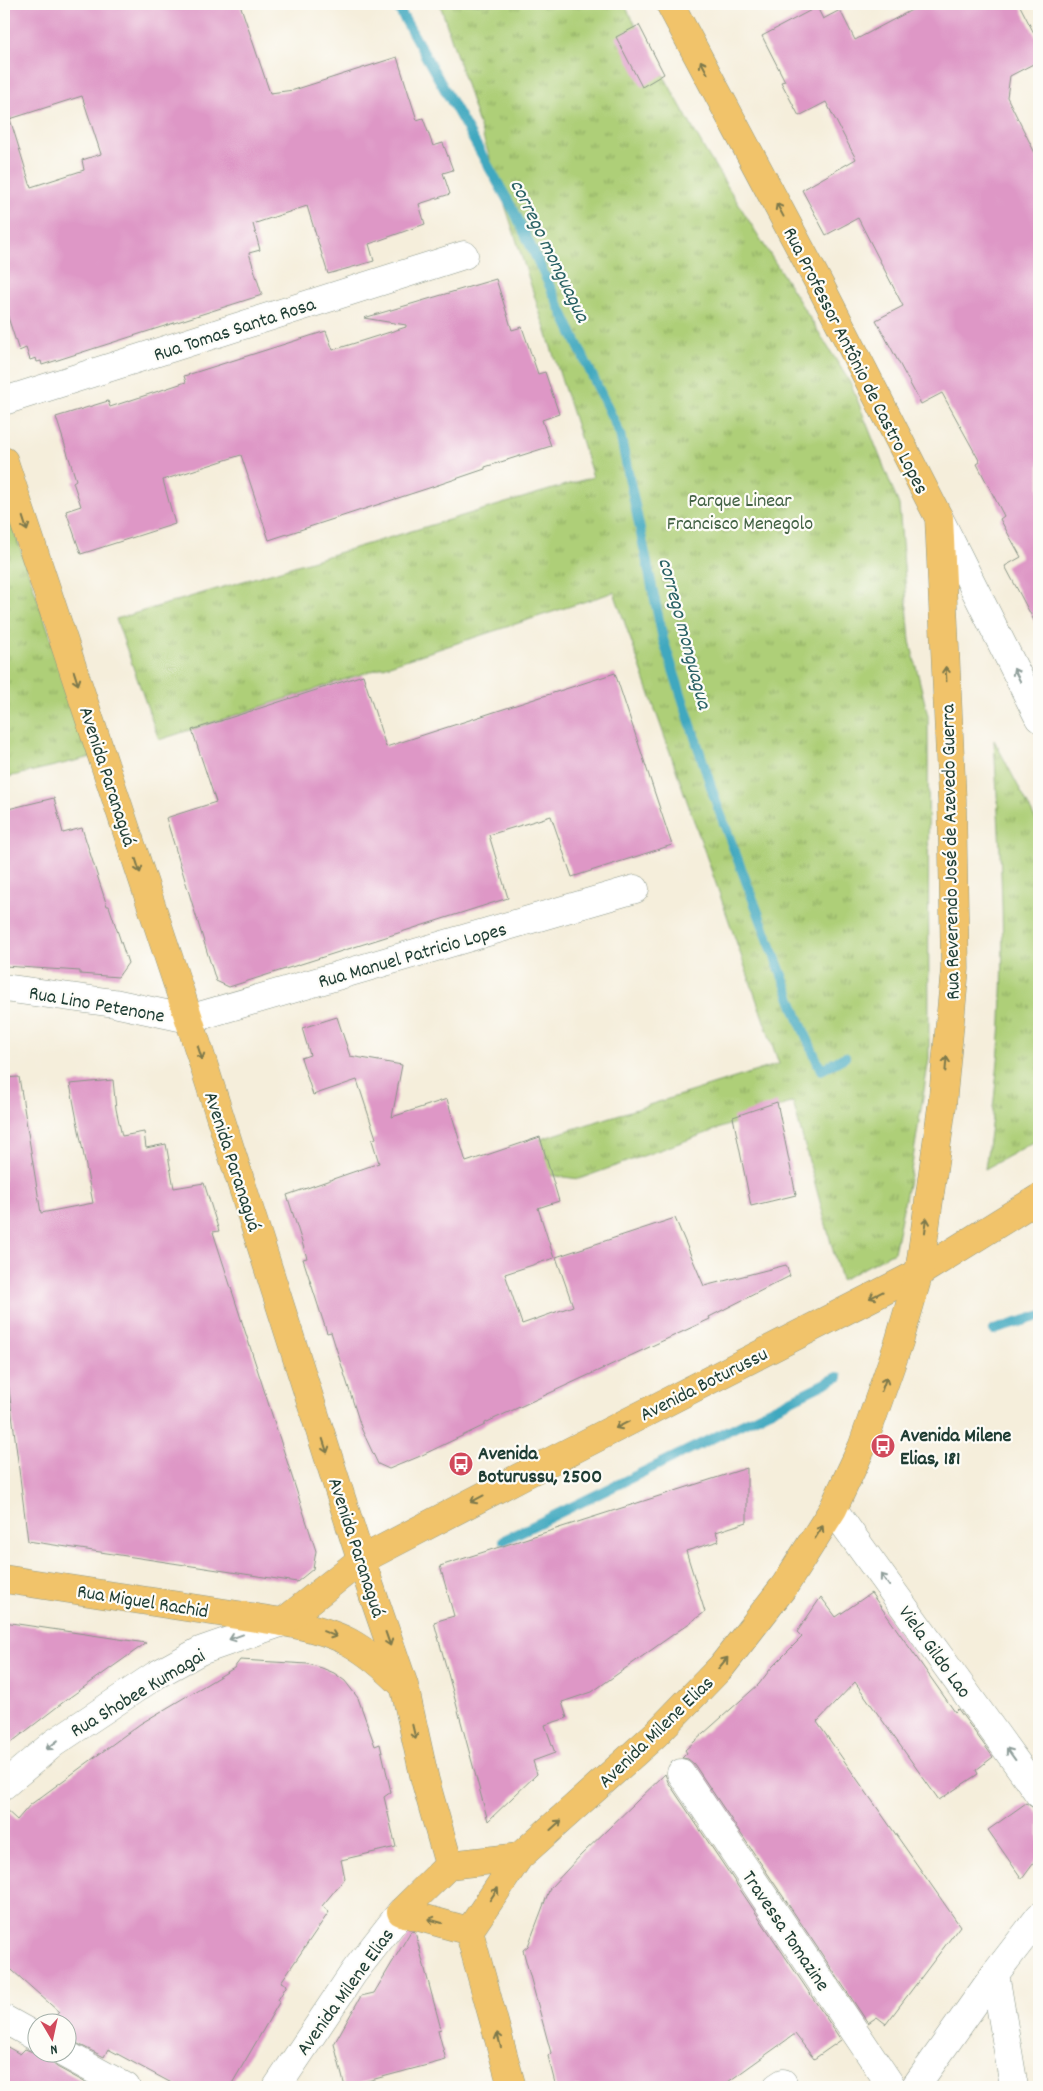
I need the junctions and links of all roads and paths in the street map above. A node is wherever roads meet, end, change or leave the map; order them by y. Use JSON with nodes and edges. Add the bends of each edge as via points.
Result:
{"nodes":[{"id":1,"x":670,"y":4,"type":"edge"},
{"id":2,"x":464,"y":256,"type":"dead end"},
{"id":3,"x":4,"y":401,"type":"edge"},
{"id":4,"x":4,"y":461,"type":"edge"},
{"id":5,"x":938,"y":518,"type":"junction"},
{"id":6,"x":1039,"y":718,"type":"edge"},
{"id":7,"x":635,"y":889,"type":"dead end"},
{"id":8,"x":4,"y":988,"type":"edge"},
{"id":9,"x":189,"y":1019,"type":"junction"},
{"id":10,"x":1039,"y":1198,"type":"edge"},
{"id":11,"x":920,"y":1274,"type":"junction"},
{"id":12,"x":834,"y":1509,"type":"junction"},
{"id":13,"x":361,"y":1560,"type":"junction"},
{"id":14,"x":4,"y":1579,"type":"edge"},
{"id":15,"x":283,"y":1622,"type":"junction"},
{"id":16,"x":404,"y":1685,"type":"junction"},
{"id":17,"x":681,"y":1773,"type":"dead end"},
{"id":18,"x":4,"y":1785,"type":"edge"},
{"id":19,"x":1039,"y":1794,"type":"edge"},
{"id":20,"x":519,"y":1857,"type":"junction"},
{"id":21,"x":449,"y":1866,"type":"junction"},
{"id":22,"x":401,"y":1912,"type":"junction"},
{"id":23,"x":1039,"y":1917,"type":"edge"},
{"id":24,"x":469,"y":1931,"type":"junction"},
{"id":25,"x":995,"y":1974,"type":"junction"},
{"id":26,"x":4,"y":2019,"type":"edge"},
{"id":27,"x":28,"y":2032,"type":"edge"},
{"id":28,"x":78,"y":2061,"type":"edge"},
{"id":29,"x":126,"y":2087,"type":"edge"},
{"id":30,"x":277,"y":2087,"type":"edge"},
{"id":31,"x":512,"y":2087,"type":"edge"},
{"id":32,"x":892,"y":2087,"type":"edge"},
{"id":33,"x":915,"y":2087,"type":"edge"},
{"id":34,"x":1014,"y":2087,"type":"edge"}],
"edges":[{"from":5,"to":1,"type":"main road","name":"Rua Professor Antônio de Castro Lopes","one_way":true,"via":[[827,298]]},
{"from":2,"to":3,"type":"street","name":"Rua Tomas Santa Rosa"},
{"from":4,"to":9,"type":"main road","name":"Avenida Paranaguá","one_way":true},
{"from":6,"to":5,"type":"street","name":"Rua Professor Antônio de Castro Lopes","one_way":true},
{"from":11,"to":5,"type":"main road","name":"Rua Reverendo José de Azevedo Guerra","one_way":true,"via":[[942,1106],[955,969],[952,800]]},
{"from":7,"to":9,"type":"street","name":"Rua Manuel Patricio Lopes"},
{"from":8,"to":9,"type":"street","name":"Rua Lino Petenone"},
{"from":9,"to":13,"type":"main road","name":"Avenida Paranaguá","one_way":true},
{"from":10,"to":11,"type":"main road","name":"Avenida Boturussu"},
{"from":12,"to":11,"type":"main road","name":"Avenida Milene Elias","one_way":true,"via":[[862,1447],[900,1342]]},
{"from":11,"to":13,"type":"main road","name":"Avenida Boturussu","one_way":true},
{"from":19,"to":12,"type":"street","name":"Viela Gildo Lao","one_way":true},
{"from":20,"to":12,"type":"main road","name":"Avenida Milene Elias","one_way":true,"via":[[656,1734],[722,1666],[785,1585]]},
{"from":13,"to":15,"type":"main road"},
{"from":13,"to":16,"type":"main road","name":"Avenida Paranaguá","one_way":true},
{"from":14,"to":15,"type":"main road","name":"Rua Miguel Rachid"},
{"from":15,"to":16,"type":"main road","name":"Rua Miguel Rachid","one_way":true,"via":[[315,1628],[349,1642]]},
{"from":15,"to":18,"type":"street","name":"Rua Shobee Kumagai","one_way":true,"via":[[200,1651],[156,1675],[54,1743]]},
{"from":16,"to":21,"type":"main road","name":"Avenida Paranaguá","one_way":true,"via":[[425,1780]]},
{"from":17,"to":32,"type":"street","name":"Travessa Tomazine"},
{"from":20,"to":21,"type":"main road"},
{"from":24,"to":20,"type":"main road","one_way":true},
{"from":21,"to":22,"type":"main road","name":"Avenida Milene Elias"},
{"from":24,"to":22,"type":"main road","one_way":true},
{"from":22,"to":30,"type":"street","name":"Avenida Milene Elias","via":[[354,1972]]},
{"from":23,"to":25,"type":"street"},
{"from":31,"to":24,"type":"main road","one_way":true},
{"from":25,"to":33,"type":"street"},
{"from":25,"to":34,"type":"street"},
{"from":26,"to":27,"type":"street"},
{"from":28,"to":29,"type":"street"}]}
